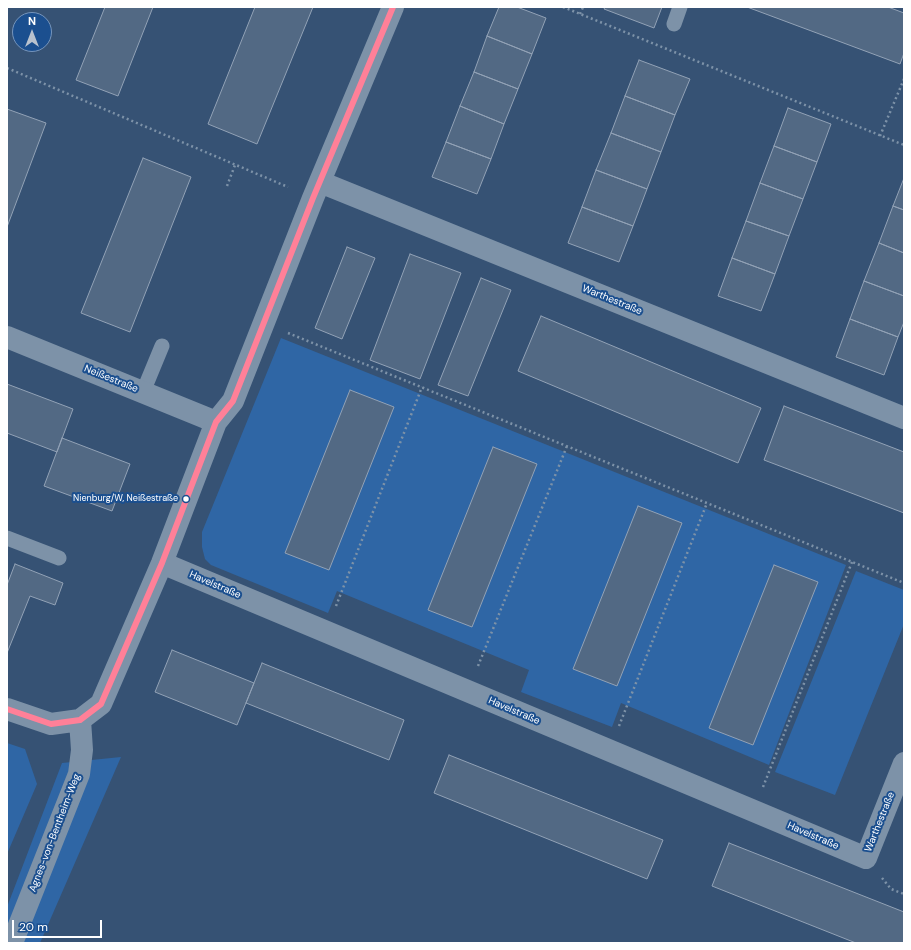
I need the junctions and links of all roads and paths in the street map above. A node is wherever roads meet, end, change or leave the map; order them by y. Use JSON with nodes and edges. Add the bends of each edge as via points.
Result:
{"nodes":[{"id":1,"x":393,"y":7,"type":"edge"},
{"id":2,"x":563,"y":7,"type":"edge"},
{"id":3,"x":583,"y":7,"type":"edge"},
{"id":4,"x":680,"y":7,"type":"edge"},
{"id":5,"x":580,"y":14,"type":"junction"},
{"id":6,"x":674,"y":24,"type":"dead end"},
{"id":7,"x":7,"y":68,"type":"edge"},
{"id":8,"x":904,"y":79,"type":"edge"},
{"id":9,"x":880,"y":136,"type":"junction"},
{"id":10,"x":904,"y":145,"type":"edge"},
{"id":11,"x":235,"y":165,"type":"junction"},
{"id":12,"x":227,"y":186,"type":"dead end"},
{"id":13,"x":317,"y":190,"type":"junction"},
{"id":14,"x":264,"y":323,"type":"junction"},
{"id":15,"x":7,"y":337,"type":"edge"},
{"id":16,"x":162,"y":346,"type":"dead end"},
{"id":17,"x":422,"y":387,"type":"junction"},
{"id":18,"x":143,"y":392,"type":"junction"},
{"id":19,"x":904,"y":418,"type":"edge"},
{"id":20,"x":216,"y":422,"type":"junction"},
{"id":21,"x":567,"y":446,"type":"junction"},
{"id":22,"x":707,"y":503,"type":"junction"},
{"id":23,"x":7,"y":538,"type":"edge"},
{"id":24,"x":59,"y":558,"type":"dead end"},
{"id":25,"x":852,"y":562,"type":"junction"},
{"id":26,"x":162,"y":563,"type":"junction"},
{"id":27,"x":904,"y":583,"type":"edge"},
{"id":28,"x":326,"y":632,"type":"junction"},
{"id":29,"x":468,"y":691,"type":"junction"},
{"id":30,"x":7,"y":708,"type":"edge"},
{"id":31,"x":80,"y":720,"type":"junction"},
{"id":32,"x":609,"y":751,"type":"junction"},
{"id":33,"x":904,"y":763,"type":"edge"},
{"id":34,"x":753,"y":811,"type":"junction"},
{"id":35,"x":866,"y":858,"type":"joint"},
{"id":36,"x":12,"y":943,"type":"edge"}],
"edges":[{"from":1,"to":13,"type":"street"},
{"from":2,"to":5,"type":"path"},
{"from":3,"to":5,"type":"path"},
{"from":4,"to":6,"type":"lane"},
{"from":5,"to":9,"type":"path"},
{"from":7,"to":11,"type":"path"},
{"from":8,"to":9,"type":"path"},
{"from":9,"to":10,"type":"path"},
{"from":11,"to":12,"type":"path"},
{"from":11,"to":13,"type":"path"},
{"from":13,"to":14,"type":"street"},
{"from":13,"to":19,"type":"street","name":"Warthestraße"},
{"from":14,"to":17,"type":"path"},
{"from":14,"to":20,"type":"street","via":[[233,401]]},
{"from":15,"to":18,"type":"street","name":"Neißestraße"},
{"from":16,"to":18,"type":"lane"},
{"from":17,"to":21,"type":"path"},
{"from":17,"to":28,"type":"path"},
{"from":18,"to":20,"type":"street","name":"Neißestraße"},
{"from":20,"to":26,"type":"street"},
{"from":21,"to":22,"type":"path"},
{"from":21,"to":29,"type":"path"},
{"from":22,"to":25,"type":"path"},
{"from":22,"to":32,"type":"path"},
{"from":23,"to":24,"type":"lane"},
{"from":25,"to":27,"type":"path"},
{"from":25,"to":34,"type":"path"},
{"from":26,"to":28,"type":"street","name":"Havelstraße"},
{"from":26,"to":31,"type":"street","via":[[101,704]]},
{"from":28,"to":29,"type":"street","name":"Havelstraße"},
{"from":29,"to":32,"type":"street","name":"Havelstraße"},
{"from":30,"to":31,"type":"street","via":[[52,724]]},
{"from":31,"to":36,"type":"street","name":"Agnes-von-Bentheim-Weg","via":[[82,750],[79,774]]},
{"from":32,"to":34,"type":"street","name":"Havelstraße"},
{"from":33,"to":35,"type":"street","name":"Warthestraße"},
{"from":34,"to":35,"type":"street","name":"Havelstraße"}]}
